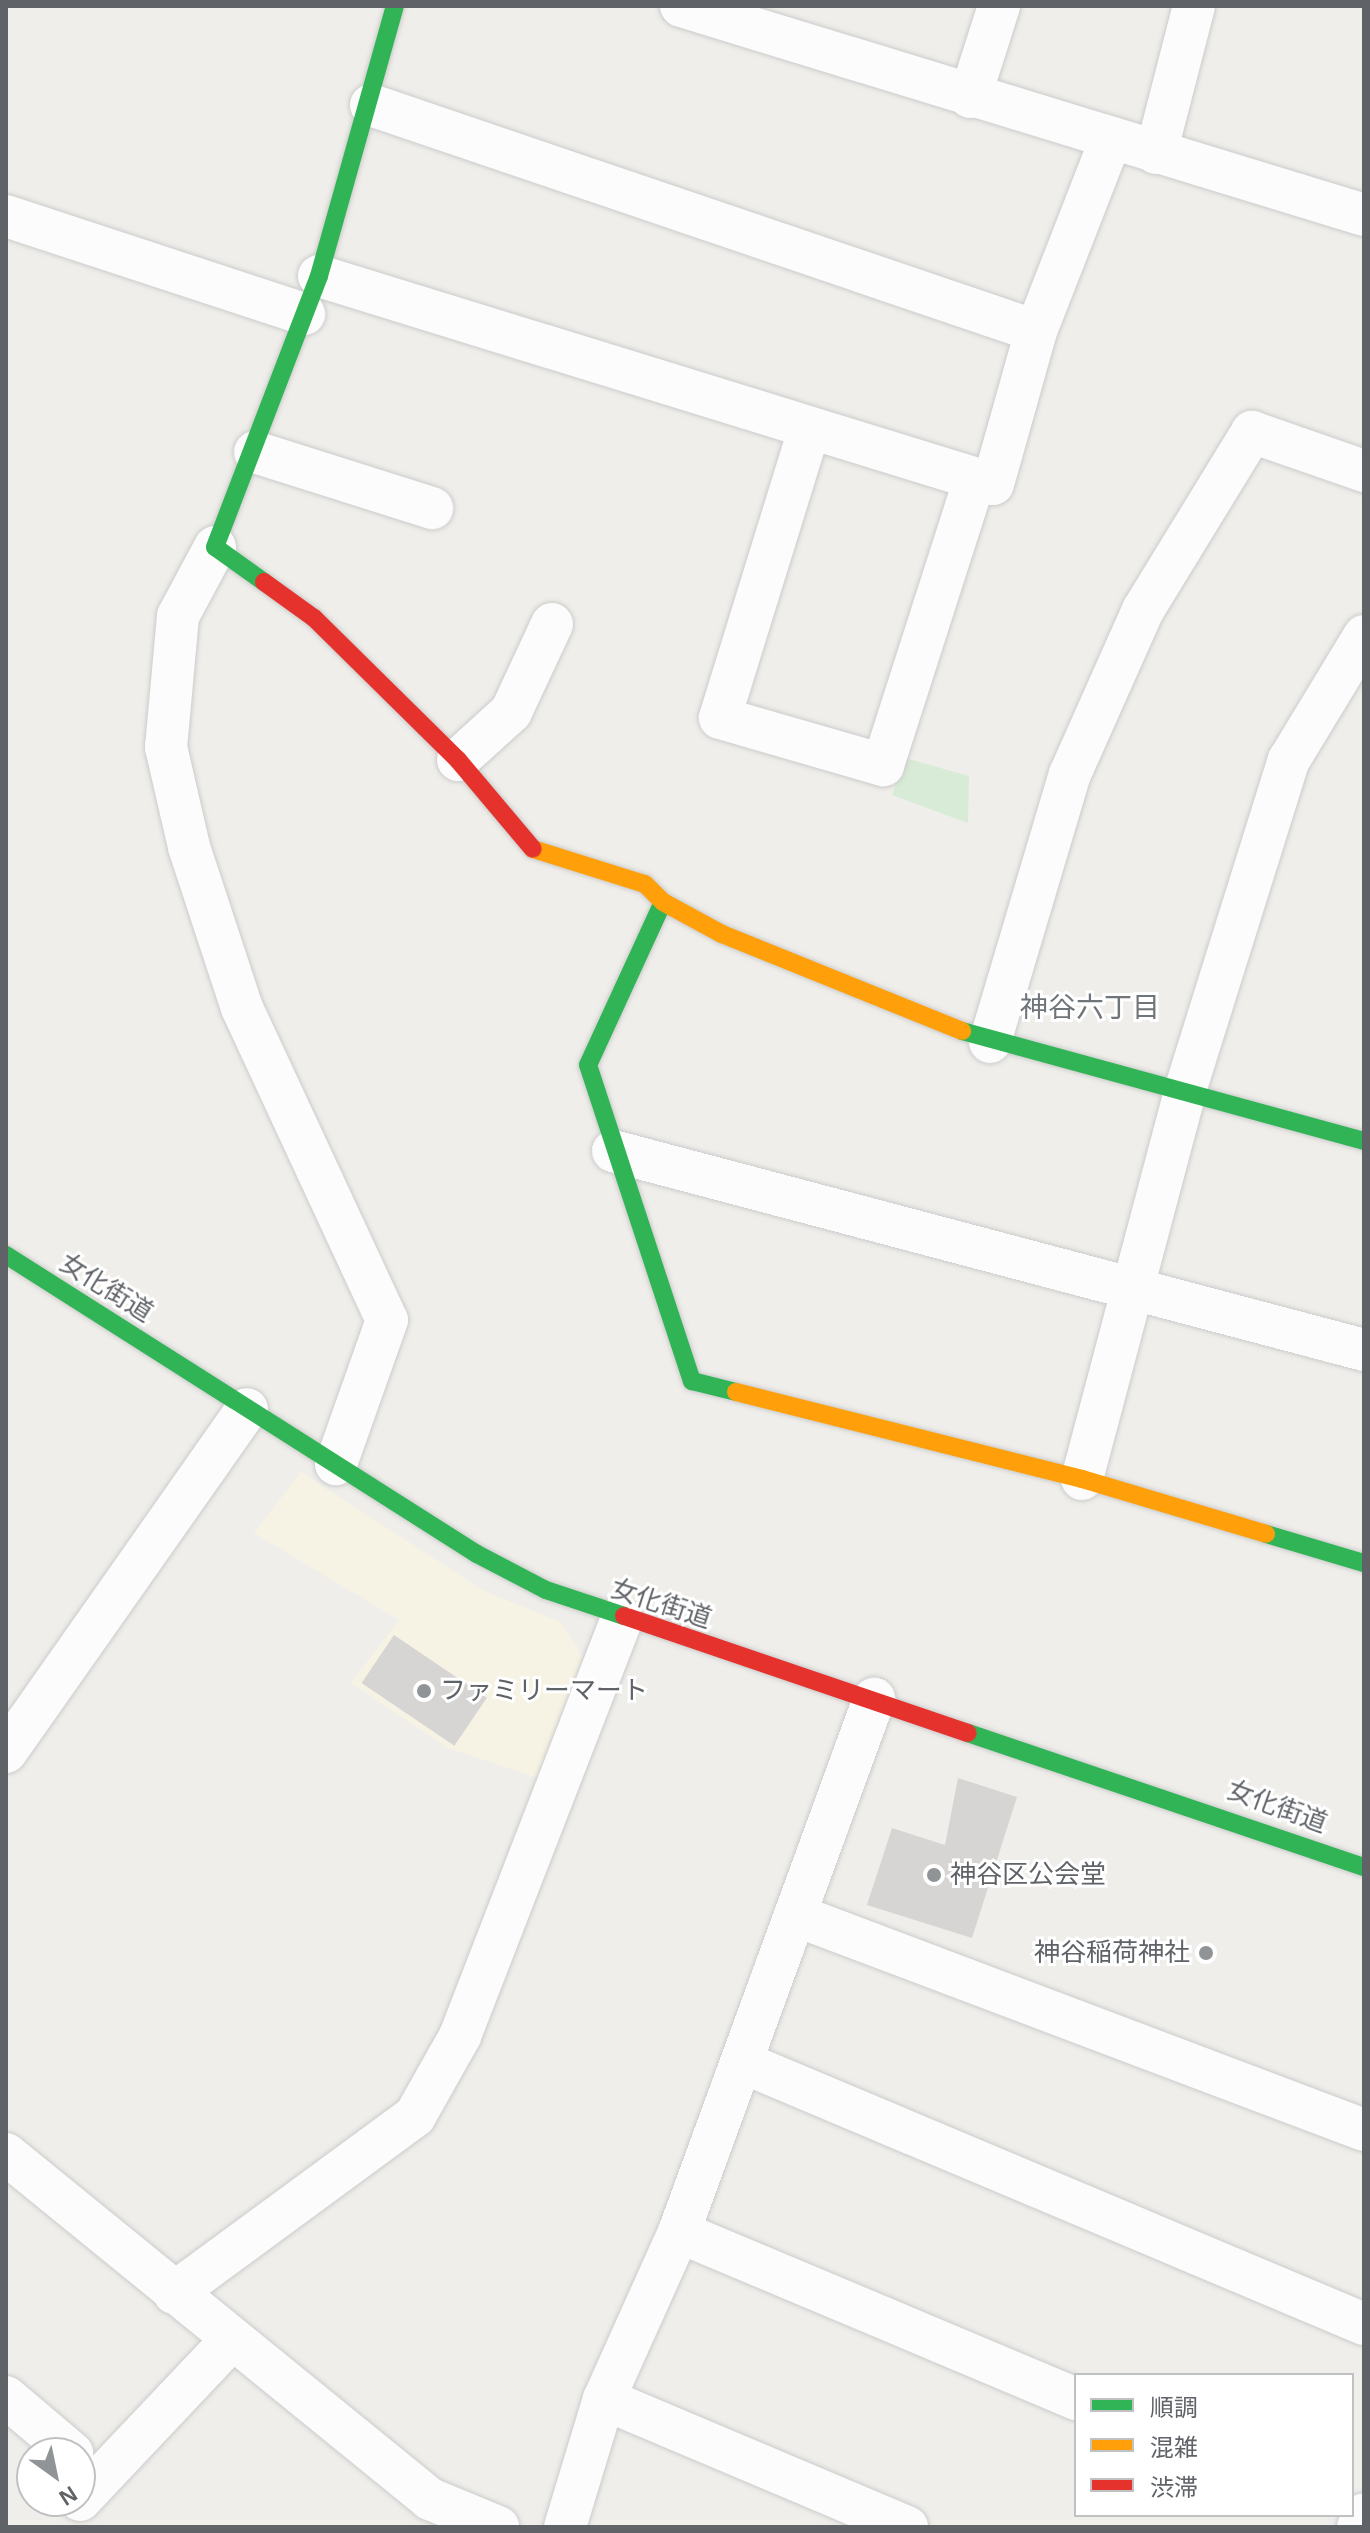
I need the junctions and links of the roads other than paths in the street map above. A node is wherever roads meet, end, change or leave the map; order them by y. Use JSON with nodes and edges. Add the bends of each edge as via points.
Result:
{"nodes":[{"id":1,"x":395,"y":6,"type":"edge"},
{"id":2,"x":681,"y":6,"type":"edge"},
{"id":3,"x":999,"y":6,"type":"edge"},
{"id":4,"x":1194,"y":6,"type":"edge"},
{"id":5,"x":788,"y":22,"type":"edge"},
{"id":6,"x":970,"y":97,"type":"junction"},
{"id":7,"x":371,"y":105,"type":"junction"},
{"id":8,"x":1111,"y":139,"type":"junction"},
{"id":9,"x":1156,"y":153,"type":"junction"},
{"id":10,"x":1364,"y":215,"type":"edge"},
{"id":11,"x":6,"y":216,"type":"edge"},
{"id":12,"x":319,"y":276,"type":"junction"},
{"id":13,"x":304,"y":314,"type":"junction"},
{"id":14,"x":1036,"y":331,"type":"junction"},
{"id":15,"x":809,"y":430,"type":"junction"},
{"id":16,"x":255,"y":452,"type":"junction"},
{"id":17,"x":1364,"y":471,"type":"edge"},
{"id":18,"x":975,"y":479,"type":"junction"},
{"id":19,"x":432,"y":508,"type":"dead end"},
{"id":20,"x":215,"y":547,"type":"junction"},
{"id":21,"x":552,"y":624,"type":"dead end"},
{"id":22,"x":1364,"y":636,"type":"edge"},
{"id":23,"x":458,"y":760,"type":"junction"},
{"id":24,"x":663,"y":902,"type":"junction"},
{"id":25,"x":990,"y":1042,"type":"junction"},
{"id":26,"x":1185,"y":1091,"type":"junction"},
{"id":27,"x":1364,"y":1141,"type":"edge"},
{"id":28,"x":613,"y":1151,"type":"junction"},
{"id":29,"x":6,"y":1255,"type":"edge"},
{"id":30,"x":1133,"y":1288,"type":"junction"},
{"id":31,"x":1364,"y":1350,"type":"edge"},
{"id":32,"x":247,"y":1409,"type":"junction"},
{"id":33,"x":336,"y":1464,"type":"junction"},
{"id":34,"x":1082,"y":1479,"type":"junction"},
{"id":35,"x":1364,"y":1563,"type":"edge"},
{"id":36,"x":621,"y":1620,"type":"junction"},
{"id":37,"x":874,"y":1699,"type":"junction"},
{"id":38,"x":6,"y":1752,"type":"edge"},
{"id":39,"x":1364,"y":1867,"type":"edge"},
{"id":40,"x":795,"y":1915,"type":"junction"},
{"id":41,"x":744,"y":2063,"type":"junction"},
{"id":42,"x":1364,"y":2130,"type":"edge"},
{"id":43,"x":6,"y":2154,"type":"edge"},
{"id":44,"x":679,"y":2232,"type":"junction"},
{"id":45,"x":174,"y":2293,"type":"junction"},
{"id":46,"x":1364,"y":2324,"type":"edge"},
{"id":47,"x":232,"y":2339,"type":"junction"},
{"id":48,"x":6,"y":2397,"type":"edge"},
{"id":49,"x":1074,"y":2398,"type":"edge"},
{"id":50,"x":604,"y":2399,"type":"junction"},
{"id":51,"x":44,"y":2437,"type":"edge"},
{"id":52,"x":96,"y":2466,"type":"edge"},
{"id":53,"x":445,"y":2518,"type":"edge"},
{"id":54,"x":498,"y":2527,"type":"edge"},
{"id":55,"x":565,"y":2527,"type":"edge"},
{"id":56,"x":907,"y":2527,"type":"edge"}],
"edges":[{"from":1,"to":7,"type":"street"},
{"from":2,"to":5,"type":"street"},
{"from":3,"to":6,"type":"street"},
{"from":4,"to":9,"type":"street"},
{"from":5,"to":6,"type":"street"},
{"from":6,"to":8,"type":"street"},
{"from":7,"to":12,"type":"street"},
{"from":7,"to":14,"type":"street"},
{"from":8,"to":9,"type":"street"},
{"from":8,"to":14,"type":"street"},
{"from":9,"to":10,"type":"street"},
{"from":11,"to":13,"type":"street"},
{"from":12,"to":13,"type":"street"},
{"from":12,"to":15,"type":"street"},
{"from":13,"to":16,"type":"street"},
{"from":14,"to":18,"type":"street","via":[[993,484]]},
{"from":15,"to":18,"type":"street"},
{"from":15,"to":18,"type":"street","via":[[720,718],[883,765]]},
{"from":16,"to":19,"type":"street"},
{"from":16,"to":20,"type":"street"},
{"from":17,"to":25,"type":"street","via":[[1252,432],[1143,610],[1070,774]]},
{"from":20,"to":23,"type":"street","via":[[314,618]]},
{"from":20,"to":33,"type":"street","via":[[178,616],[166,747],[189,847],[242,1008],[387,1320]]},
{"from":21,"to":23,"type":"street","via":[[511,712]]},
{"from":22,"to":26,"type":"street","via":[[1289,760]]},
{"from":23,"to":24,"type":"street","via":[[535,851],[645,884]]},
{"from":24,"to":25,"type":"street","via":[[722,934]]},
{"from":24,"to":28,"type":"street","via":[[588,1065]]},
{"from":25,"to":26,"type":"street"},
{"from":26,"to":27,"type":"street"},
{"from":26,"to":30,"type":"street"},
{"from":28,"to":30,"type":"street"},
{"from":28,"to":34,"type":"street","via":[[692,1381]]},
{"from":29,"to":32,"type":"street","name":"女化街道"},
{"from":30,"to":31,"type":"street"},
{"from":30,"to":34,"type":"street"},
{"from":32,"to":33,"type":"street","name":"女化街道"},
{"from":32,"to":38,"type":"street"},
{"from":33,"to":36,"type":"street","name":"女化街道","via":[[477,1554]]},
{"from":34,"to":35,"type":"street"},
{"from":36,"to":37,"type":"street","name":"女化街道"},
{"from":36,"to":45,"type":"street","via":[[460,2036],[415,2116]]},
{"from":37,"to":39,"type":"street","name":"女化街道"},
{"from":37,"to":40,"type":"street"},
{"from":40,"to":41,"type":"street"},
{"from":40,"to":42,"type":"street"},
{"from":41,"to":44,"type":"street"},
{"from":41,"to":46,"type":"street"},
{"from":43,"to":45,"type":"street"},
{"from":44,"to":49,"type":"street"},
{"from":44,"to":50,"type":"street"},
{"from":45,"to":47,"type":"street"},
{"from":47,"to":52,"type":"street"},
{"from":47,"to":53,"type":"street","via":[[430,2499]]},
{"from":48,"to":51,"type":"street"},
{"from":50,"to":55,"type":"street"},
{"from":50,"to":56,"type":"street"},
{"from":53,"to":54,"type":"street"}]}
